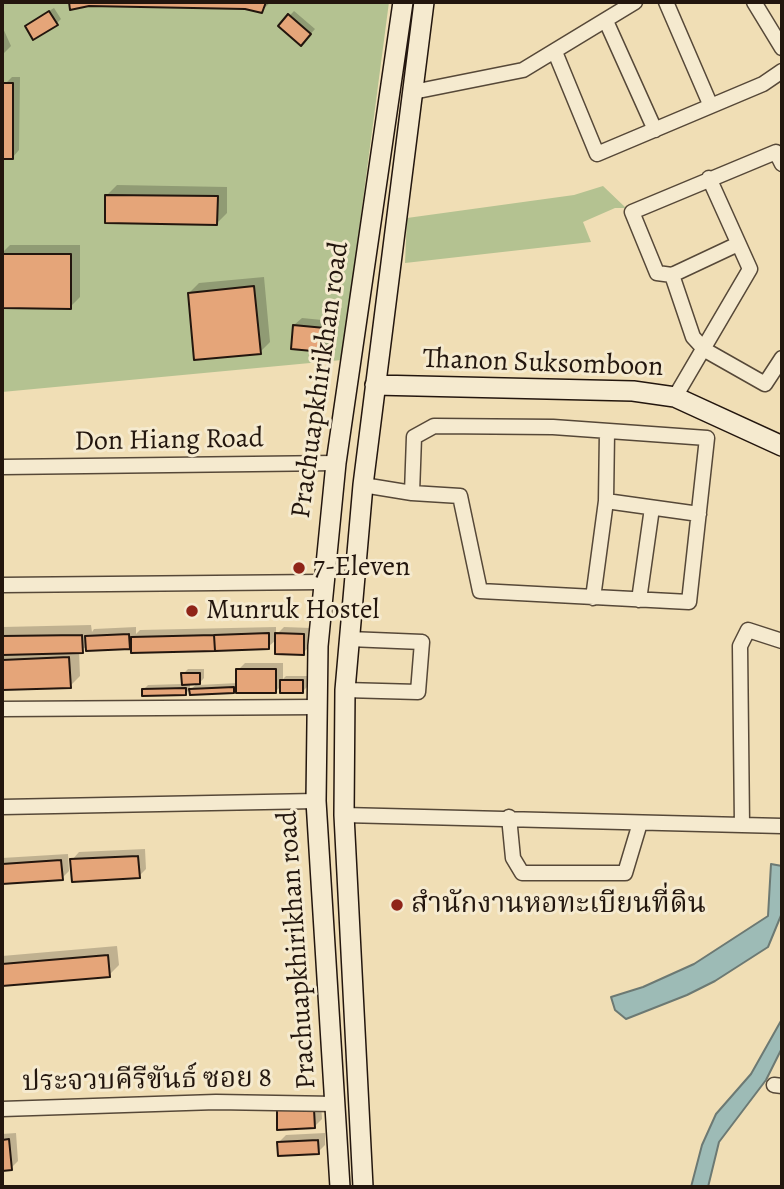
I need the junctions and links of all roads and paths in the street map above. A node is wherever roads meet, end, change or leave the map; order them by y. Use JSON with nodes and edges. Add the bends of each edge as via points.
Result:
{"nodes":[{"id":1,"x":403,"y":2,"type":"edge"},
{"id":2,"x":424,"y":2,"type":"edge"},
{"id":3,"x":635,"y":2,"type":"edge"},
{"id":4,"x":666,"y":2,"type":"edge"},
{"id":5,"x":754,"y":2,"type":"edge"},
{"id":6,"x":606,"y":21,"type":"junction"},
{"id":7,"x":782,"y":48,"type":"edge"},
{"id":8,"x":555,"y":51,"type":"junction"},
{"id":9,"x":782,"y":71,"type":"edge"},
{"id":10,"x":412,"y":92,"type":"junction"},
{"id":11,"x":710,"y":104,"type":"junction"},
{"id":12,"x":655,"y":130,"type":"junction"},
{"id":13,"x":782,"y":164,"type":"edge"},
{"id":14,"x":709,"y":178,"type":"junction"},
{"id":15,"x":738,"y":244,"type":"junction"},
{"id":16,"x":672,"y":275,"type":"junction"},
{"id":17,"x":705,"y":350,"type":"junction"},
{"id":18,"x":782,"y":358,"type":"edge"},
{"id":19,"x":375,"y":385,"type":"junction"},
{"id":20,"x":675,"y":397,"type":"junction"},
{"id":21,"x":607,"y":432,"type":"junction"},
{"id":22,"x":782,"y":446,"type":"edge"},
{"id":23,"x":336,"y":463,"type":"junction"},
{"id":24,"x":2,"y":467,"type":"edge"},
{"id":25,"x":363,"y":485,"type":"junction"},
{"id":26,"x":412,"y":493,"type":"junction"},
{"id":27,"x":606,"y":501,"type":"junction"},
{"id":28,"x":652,"y":508,"type":"junction"},
{"id":29,"x":699,"y":514,"type":"junction"},
{"id":30,"x":322,"y":582,"type":"junction"},
{"id":31,"x":2,"y":584,"type":"edge"},
{"id":32,"x":593,"y":598,"type":"junction"},
{"id":33,"x":639,"y":600,"type":"junction"},
{"id":34,"x":349,"y":639,"type":"junction"},
{"id":35,"x":782,"y":641,"type":"edge"},
{"id":36,"x":345,"y":690,"type":"junction"},
{"id":37,"x":317,"y":707,"type":"junction"},
{"id":38,"x":2,"y":709,"type":"edge"},
{"id":39,"x":316,"y":801,"type":"junction"},
{"id":40,"x":2,"y":807,"type":"edge"},
{"id":41,"x":344,"y":815,"type":"junction"},
{"id":42,"x":509,"y":817,"type":"junction"},
{"id":43,"x":640,"y":823,"type":"junction"},
{"id":44,"x":742,"y":825,"type":"junction"},
{"id":45,"x":782,"y":825,"type":"edge"},
{"id":46,"x":335,"y":1104,"type":"junction"},
{"id":47,"x":2,"y":1109,"type":"edge"},
{"id":48,"x":340,"y":1187,"type":"edge"},
{"id":49,"x":363,"y":1187,"type":"edge"}],
"edges":[{"from":1,"to":23,"type":"main road","name":"Prachuapkhirikhan road"},
{"from":2,"to":10,"type":"main road","name":"Prachuapkhirikhan road"},
{"from":3,"to":6,"type":"street"},
{"from":4,"to":11,"type":"street"},
{"from":5,"to":7,"type":"street"},
{"from":6,"to":8,"type":"street"},
{"from":6,"to":12,"type":"street"},
{"from":8,"to":10,"type":"street","via":[[523,70]]},
{"from":8,"to":12,"type":"street","via":[[597,154]]},
{"from":9,"to":11,"type":"street","via":[[763,84]]},
{"from":10,"to":19,"type":"main road","name":"Prachuapkhirikhan road"},
{"from":11,"to":12,"type":"street"},
{"from":13,"to":14,"type":"street","via":[[776,152]]},
{"from":14,"to":15,"type":"street"},
{"from":14,"to":16,"type":"street","via":[[632,212],[657,273]]},
{"from":15,"to":16,"type":"street"},
{"from":15,"to":17,"type":"street","via":[[750,269]]},
{"from":16,"to":17,"type":"street","via":[[693,337]]},
{"from":17,"to":18,"type":"street","via":[[765,384]]},
{"from":17,"to":20,"type":"street"},
{"from":19,"to":20,"type":"main road","name":"Thanon Suksomboon","via":[[633,391]]},
{"from":19,"to":25,"type":"main road","name":"Prachuapkhirikhan road"},
{"from":20,"to":22,"type":"main road","name":"Thanon Suksomboon"},
{"from":21,"to":26,"type":"street","via":[[434,426],[414,437]]},
{"from":21,"to":27,"type":"street"},
{"from":21,"to":29,"type":"street","via":[[707,438]]},
{"from":23,"to":24,"type":"street","name":"Don Hiang Road"},
{"from":23,"to":30,"type":"main road","name":"Prachuapkhirikhan road"},
{"from":25,"to":26,"type":"street"},
{"from":25,"to":34,"type":"main road","name":"Prachuapkhirikhan road"},
{"from":26,"to":32,"type":"street","via":[[460,496],[480,591]]},
{"from":27,"to":28,"type":"street"},
{"from":27,"to":32,"type":"street"},
{"from":28,"to":29,"type":"street"},
{"from":28,"to":33,"type":"street"},
{"from":29,"to":33,"type":"street","via":[[689,602]]},
{"from":30,"to":31,"type":"street"},
{"from":30,"to":37,"type":"main road","name":"Prachuapkhirikhan road"},
{"from":32,"to":33,"type":"street"},
{"from":34,"to":36,"type":"main road","name":"Prachuapkhirikhan road"},
{"from":34,"to":36,"type":"street","via":[[422,642],[418,692]]},
{"from":35,"to":44,"type":"street","via":[[748,630],[740,646]]},
{"from":36,"to":41,"type":"main road","name":"Prachuapkhirikhan road"},
{"from":37,"to":38,"type":"street"},
{"from":37,"to":39,"type":"main road","name":"Prachuapkhirikhan road"},
{"from":39,"to":40,"type":"street"},
{"from":39,"to":46,"type":"main road","name":"Prachuapkhirikhan road"},
{"from":41,"to":42,"type":"street"},
{"from":41,"to":49,"type":"main road","name":"Prachuapkhirikhan road"},
{"from":42,"to":43,"type":"street"},
{"from":42,"to":43,"type":"street","via":[[513,858],[522,873],[625,873]]},
{"from":43,"to":44,"type":"street"},
{"from":44,"to":45,"type":"street"},
{"from":46,"to":47,"type":"street","name":"ประจวบคีรีขันธ์ ซอย 8","via":[[216,1102]]},
{"from":46,"to":48,"type":"main road","name":"Prachuapkhirikhan road"}]}
